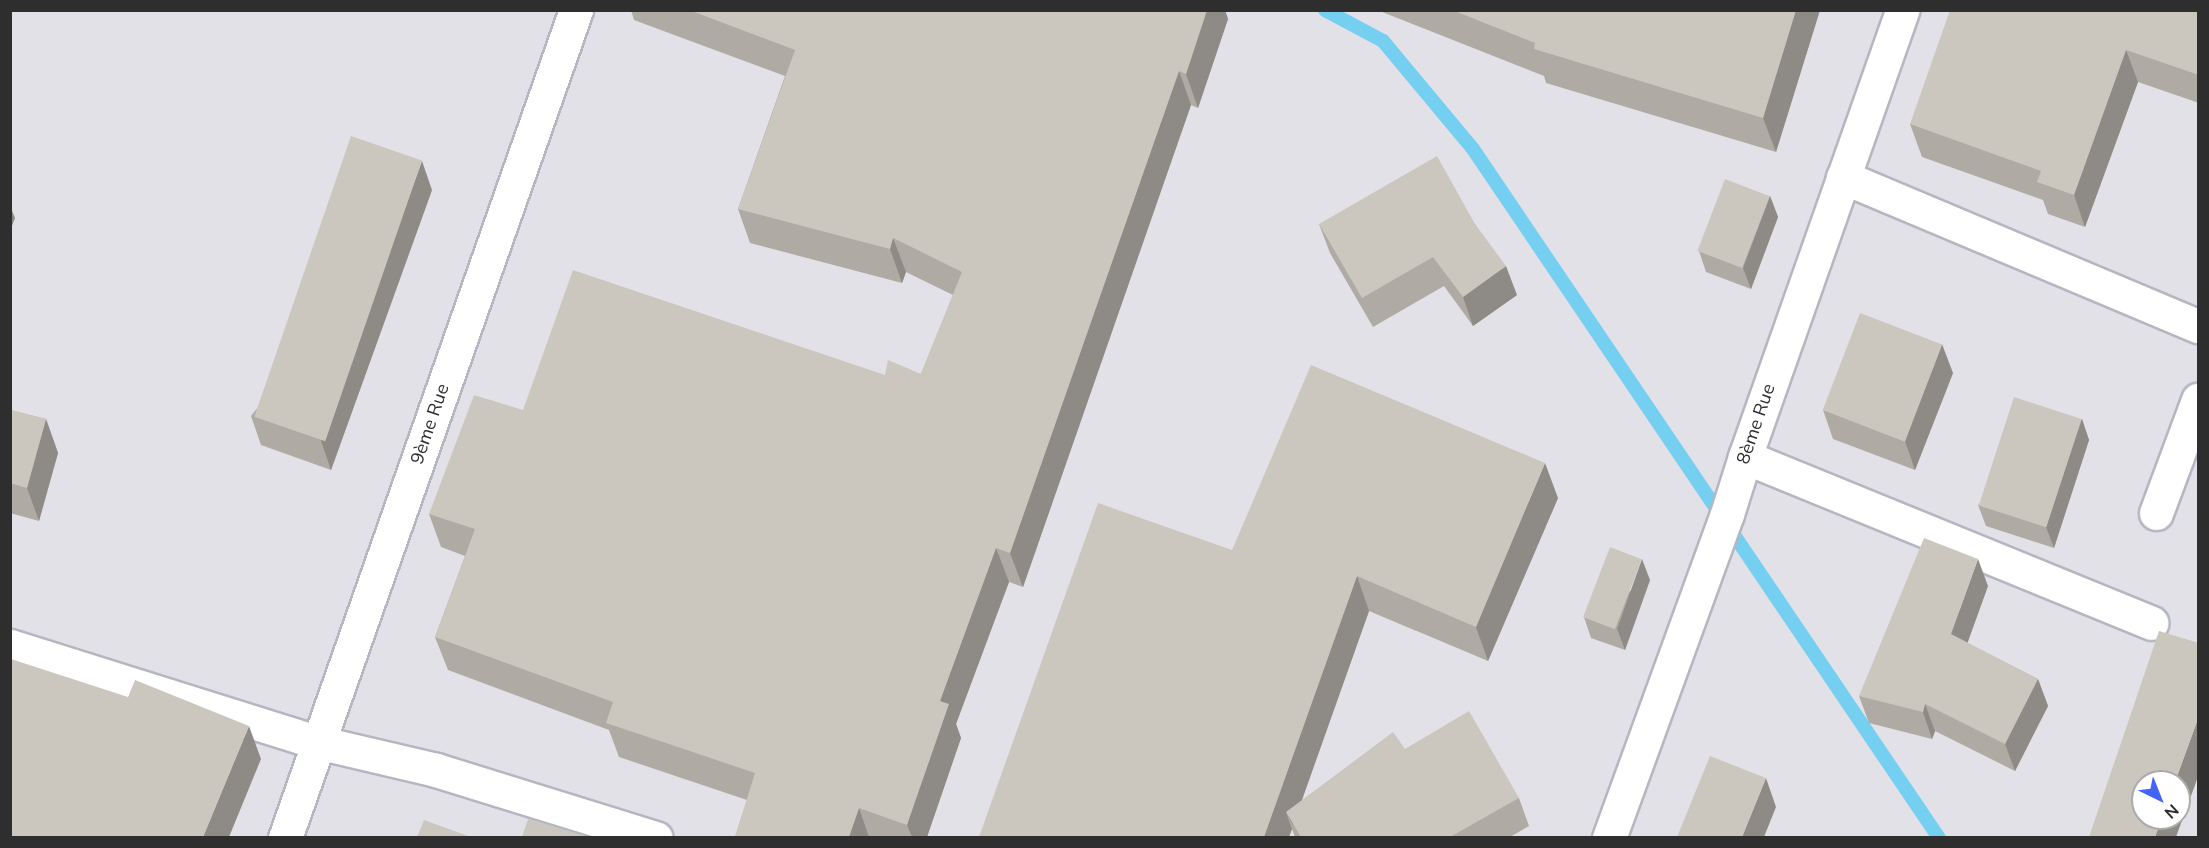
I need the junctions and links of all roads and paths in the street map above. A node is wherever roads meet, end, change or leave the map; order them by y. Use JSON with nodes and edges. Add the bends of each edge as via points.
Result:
{"nodes":[{"id":1,"x":576,"y":10,"type":"edge"},
{"id":2,"x":1902,"y":10,"type":"edge"},
{"id":3,"x":1843,"y":177,"type":"junction"},
{"id":4,"x":2199,"y":326,"type":"edge"},
{"id":5,"x":2199,"y":400,"type":"edge"},
{"id":6,"x":1744,"y":457,"type":"junction"},
{"id":7,"x":2156,"y":513,"type":"dead end"},
{"id":8,"x":2151,"y":623,"type":"dead end"},
{"id":9,"x":10,"y":646,"type":"edge"},
{"id":10,"x":317,"y":742,"type":"junction"},
{"id":11,"x":285,"y":837,"type":"edge"},
{"id":12,"x":656,"y":837,"type":"edge"},
{"id":13,"x":1609,"y":837,"type":"edge"}],
"edges":[{"from":1,"to":10,"type":"street","name":"9ème Rue"},
{"from":2,"to":3,"type":"street","name":"8ème Rue"},
{"from":3,"to":4,"type":"street"},
{"from":3,"to":6,"type":"street","name":"8ème Rue"},
{"from":5,"to":7,"type":"street"},
{"from":6,"to":8,"type":"street"},
{"from":6,"to":13,"type":"street","name":"8ème Rue","via":[[1727,514]]},
{"from":9,"to":10,"type":"street"},
{"from":10,"to":11,"type":"street","name":"9ème Rue"},
{"from":10,"to":12,"type":"street","via":[[436,770]]}]}
